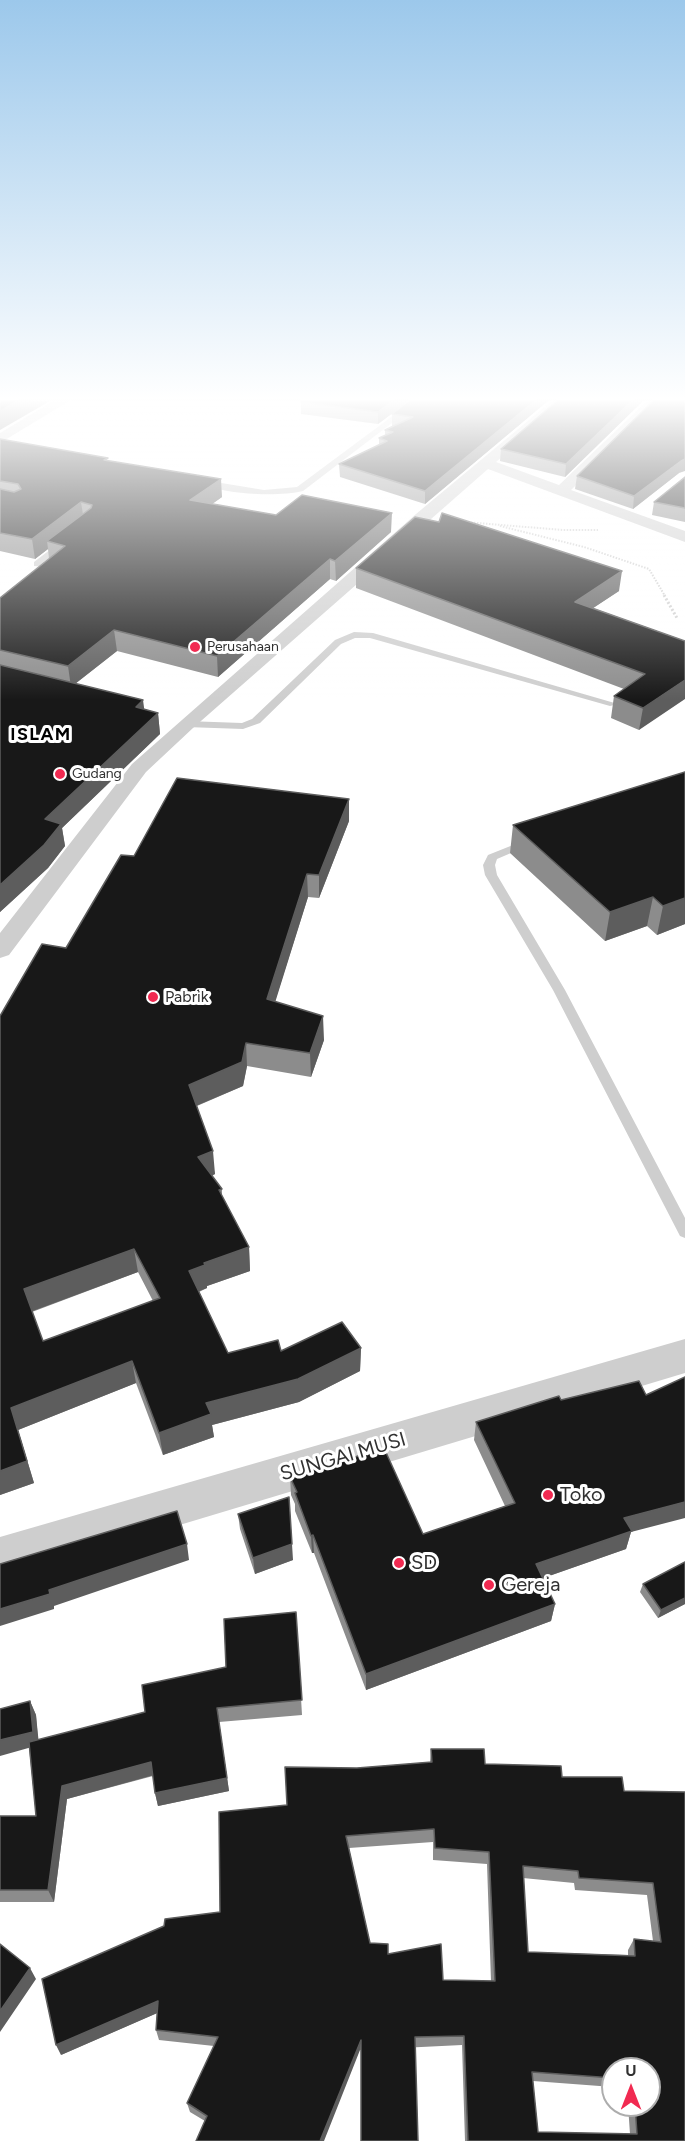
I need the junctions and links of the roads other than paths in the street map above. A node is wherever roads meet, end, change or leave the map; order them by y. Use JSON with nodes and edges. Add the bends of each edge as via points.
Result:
{"nodes":[{"id":1,"x":442,"y":500,"type":"edge"},
{"id":2,"x":584,"y":500,"type":"edge"},
{"id":3,"x":651,"y":504,"type":"dead end"},
{"id":4,"x":635,"y":518,"type":"junction"},
{"id":5,"x":685,"y":537,"type":"edge"},
{"id":6,"x":71,"y":538,"type":"edge"},
{"id":7,"x":46,"y":573,"type":"edge"},
{"id":8,"x":613,"y":704,"type":"edge"},
{"id":9,"x":164,"y":718,"type":"dead end"},
{"id":10,"x":186,"y":724,"type":"junction"},
{"id":11,"x":537,"y":839,"type":"edge"},
{"id":12,"x":0,"y":950,"type":"edge"},
{"id":13,"x":685,"y":1232,"type":"edge"},
{"id":14,"x":685,"y":1356,"type":"edge"},
{"id":15,"x":0,"y":1558,"type":"edge"}],
"edges":[{"from":1,"to":10,"type":"street"},
{"from":2,"to":4,"type":"street"},
{"from":3,"to":4,"type":"street"},
{"from":4,"to":5,"type":"street"},
{"from":6,"to":7,"type":"lane","via":[[37,564],[54,566]]},
{"from":8,"to":10,"type":"lane","via":[[370,635],[354,635],[338,642],[256,721],[243,726]]},
{"from":9,"to":10,"type":"street"},
{"from":10,"to":12,"type":"street","via":[[140,768]]},
{"from":11,"to":13,"type":"lane","via":[[492,857],[491,875],[560,990]]},
{"from":14,"to":15,"type":"street","name":"SUNGAI MUSI"}]}
